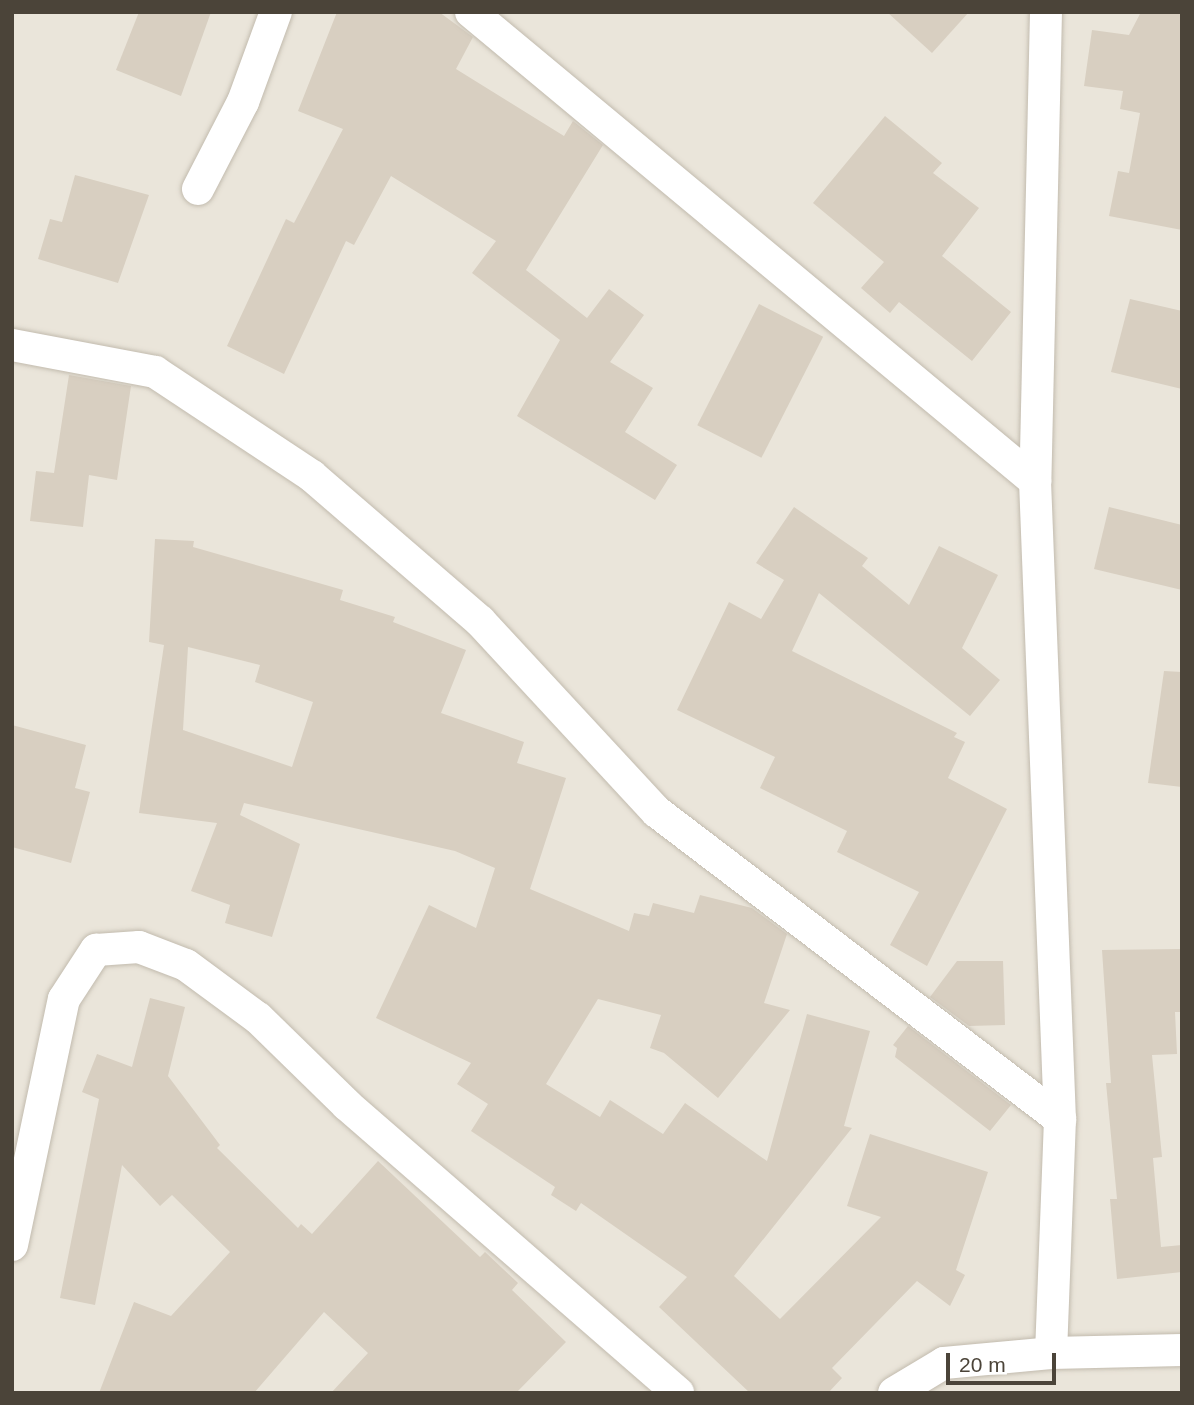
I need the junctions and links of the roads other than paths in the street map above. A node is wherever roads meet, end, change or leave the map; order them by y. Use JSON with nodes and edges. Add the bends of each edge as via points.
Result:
{"nodes":[{"id":1,"x":276,"y":12,"type":"edge"},
{"id":2,"x":471,"y":12,"type":"edge"},
{"id":3,"x":1046,"y":12,"type":"edge"},
{"id":4,"x":198,"y":189,"type":"dead end"},
{"id":5,"x":12,"y":345,"type":"edge"},
{"id":6,"x":1035,"y":481,"type":"junction"},
{"id":7,"x":1060,"y":1119,"type":"junction"},
{"id":8,"x":12,"y":1245,"type":"edge"},
{"id":9,"x":1182,"y":1350,"type":"edge"},
{"id":10,"x":1051,"y":1353,"type":"junction"},
{"id":11,"x":678,"y":1393,"type":"edge"},
{"id":12,"x":894,"y":1393,"type":"edge"}],
"edges":[{"from":1,"to":4,"type":"street","via":[[243,102]]},
{"from":2,"to":6,"type":"street"},
{"from":3,"to":6,"type":"street"},
{"from":5,"to":7,"type":"street","via":[[155,372],[312,476],[480,621],[657,812]]},
{"from":6,"to":7,"type":"street"},
{"from":7,"to":10,"type":"street"},
{"from":8,"to":11,"type":"street","via":[[64,999],[96,950],[139,947],[186,965],[258,1018],[347,1105]]},
{"from":9,"to":10,"type":"street"},
{"from":10,"to":12,"type":"street","via":[[944,1363]]}]}
